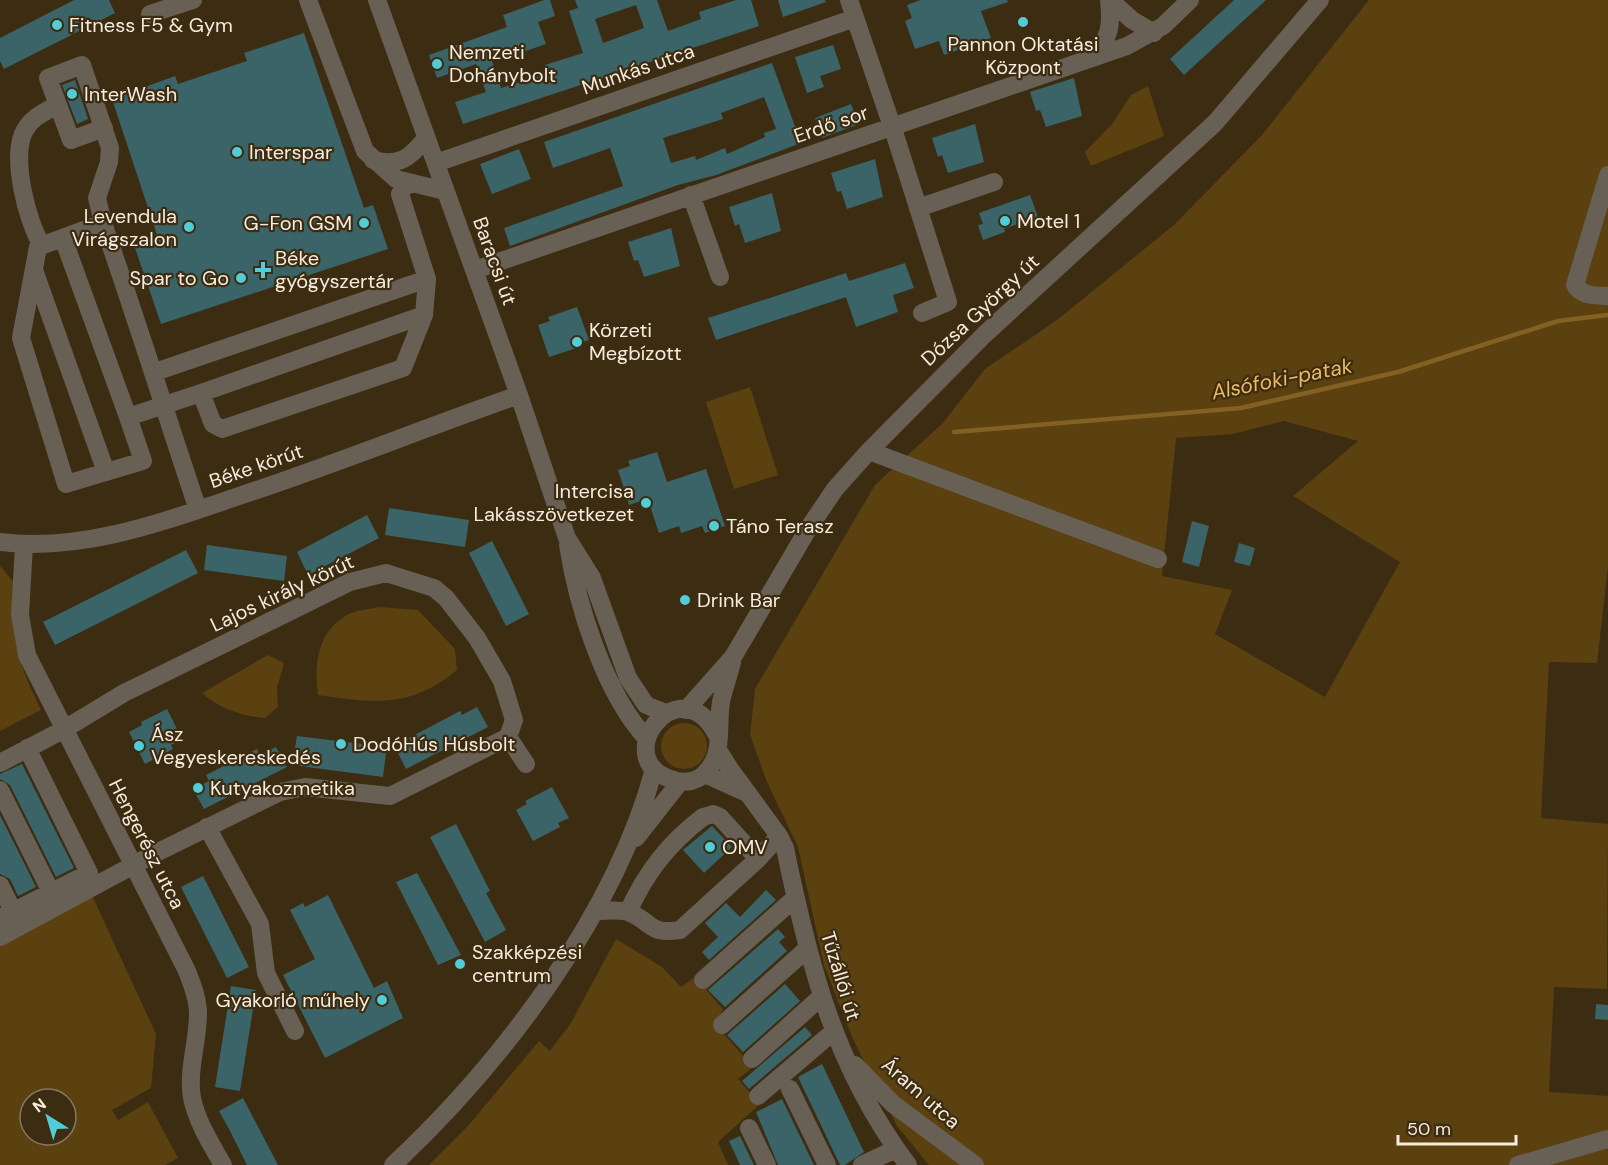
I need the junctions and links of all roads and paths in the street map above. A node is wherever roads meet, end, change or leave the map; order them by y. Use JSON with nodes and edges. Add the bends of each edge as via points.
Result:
{"nodes":[{"id":1,"x":193,"y":0,"type":"edge"},
{"id":2,"x":308,"y":0,"type":"edge"},
{"id":3,"x":377,"y":0,"type":"edge"},
{"id":4,"x":849,"y":0,"type":"edge"},
{"id":5,"x":1109,"y":0,"type":"edge"},
{"id":6,"x":1190,"y":0,"type":"edge"},
{"id":7,"x":1320,"y":0,"type":"edge"},
{"id":8,"x":150,"y":14,"type":"dead end"},
{"id":9,"x":855,"y":18,"type":"junction"},
{"id":10,"x":1154,"y":33,"type":"junction"},
{"id":11,"x":1092,"y":58,"type":"junction"},
{"id":12,"x":57,"y":105,"type":"junction"},
{"id":13,"x":892,"y":126,"type":"junction"},
{"id":14,"x":104,"y":128,"type":"junction"},
{"id":15,"x":426,"y":138,"type":"junction"},
{"id":16,"x":372,"y":160,"type":"junction"},
{"id":17,"x":436,"y":163,"type":"junction"},
{"id":18,"x":1608,"y":175,"type":"edge"},
{"id":19,"x":994,"y":182,"type":"dead end"},
{"id":20,"x":406,"y":183,"type":"junction"},
{"id":21,"x":445,"y":191,"type":"junction"},
{"id":22,"x":691,"y":195,"type":"junction"},
{"id":23,"x":918,"y":208,"type":"junction"},
{"id":24,"x":103,"y":223,"type":"junction"},
{"id":25,"x":63,"y":238,"type":"junction"},
{"id":26,"x":42,"y":245,"type":"junction"},
{"id":27,"x":34,"y":269,"type":"junction"},
{"id":28,"x":475,"y":270,"type":"junction"},
{"id":29,"x":720,"y":277,"type":"dead end"},
{"id":30,"x":426,"y":279,"type":"junction"},
{"id":31,"x":1608,"y":296,"type":"edge"},
{"id":32,"x":922,"y":313,"type":"dead end"},
{"id":33,"x":424,"y":315,"type":"junction"},
{"id":34,"x":155,"y":372,"type":"junction"},
{"id":35,"x":201,"y":393,"type":"junction"},
{"id":36,"x":519,"y":395,"type":"junction"},
{"id":37,"x":165,"y":404,"type":"junction"},
{"id":38,"x":128,"y":417,"type":"junction"},
{"id":39,"x":869,"y":451,"type":"junction"},
{"id":40,"x":106,"y":472,"type":"junction"},
{"id":41,"x":198,"y":510,"type":"junction"},
{"id":42,"x":567,"y":538,"type":"junction"},
{"id":43,"x":0,"y":542,"type":"edge"},
{"id":44,"x":24,"y":545,"type":"junction"},
{"id":45,"x":1158,"y":559,"type":"dead end"},
{"id":46,"x":733,"y":657,"type":"junction"},
{"id":47,"x":686,"y":710,"type":"junction"},
{"id":48,"x":666,"y":713,"type":"junction"},
{"id":49,"x":63,"y":730,"type":"junction"},
{"id":50,"x":508,"y":737,"type":"junction"},
{"id":51,"x":647,"y":739,"type":"junction"},
{"id":52,"x":718,"y":742,"type":"junction"},
{"id":53,"x":27,"y":748,"type":"junction"},
{"id":54,"x":0,"y":763,"type":"edge"},
{"id":55,"x":526,"y":764,"type":"dead end"},
{"id":56,"x":654,"y":769,"type":"junction"},
{"id":57,"x":705,"y":774,"type":"junction"},
{"id":58,"x":680,"y":782,"type":"junction"},
{"id":59,"x":0,"y":790,"type":"edge"},
{"id":60,"x":749,"y":793,"type":"junction"},
{"id":61,"x":207,"y":827,"type":"junction"},
{"id":62,"x":779,"y":836,"type":"junction"},
{"id":63,"x":624,"y":854,"type":"junction"},
{"id":64,"x":758,"y":859,"type":"junction"},
{"id":65,"x":133,"y":865,"type":"junction"},
{"id":66,"x":0,"y":885,"type":"edge"},
{"id":67,"x":51,"y":892,"type":"junction"},
{"id":68,"x":795,"y":898,"type":"junction"},
{"id":69,"x":595,"y":911,"type":"junction"},
{"id":70,"x":628,"y":912,"type":"junction"},
{"id":71,"x":7,"y":914,"type":"edge"},
{"id":72,"x":0,"y":938,"type":"edge"},
{"id":73,"x":808,"y":948,"type":"junction"},
{"id":74,"x":703,"y":980,"type":"dead end"},
{"id":75,"x":822,"y":996,"type":"junction"},
{"id":76,"x":722,"y":1025,"type":"dead end"},
{"id":77,"x":295,"y":1031,"type":"dead end"},
{"id":78,"x":833,"y":1032,"type":"junction"},
{"id":79,"x":841,"y":1051,"type":"junction"},
{"id":80,"x":752,"y":1059,"type":"dead end"},
{"id":81,"x":790,"y":1089,"type":"dead end"},
{"id":82,"x":758,"y":1096,"type":"dead end"},
{"id":83,"x":749,"y":1128,"type":"dead end"},
{"id":84,"x":1607,"y":1139,"type":"edge"},
{"id":85,"x":896,"y":1149,"type":"junction"},
{"id":86,"x":223,"y":1165,"type":"edge"},
{"id":87,"x":393,"y":1165,"type":"edge"},
{"id":88,"x":767,"y":1165,"type":"edge"},
{"id":89,"x":827,"y":1165,"type":"edge"},
{"id":90,"x":862,"y":1165,"type":"edge"},
{"id":91,"x":908,"y":1165,"type":"edge"},
{"id":92,"x":975,"y":1165,"type":"edge"},
{"id":93,"x":1518,"y":1165,"type":"edge"}],
"edges":[{"from":1,"to":8,"type":"street"},
{"from":2,"to":16,"type":"street","via":[[358,138]]},
{"from":3,"to":15,"type":"street","name":"Baracsi út"},
{"from":4,"to":9,"type":"street"},
{"from":5,"to":10,"type":"street"},
{"from":5,"to":11,"type":"street","via":[[1107,41]]},
{"from":6,"to":10,"type":"street","name":"Erdő sor"},
{"from":7,"to":39,"type":"street","name":"Dózsa György út","via":[[1215,123],[985,334]]},
{"from":9,"to":13,"type":"street"},
{"from":9,"to":17,"type":"street","name":"Munkás utca"},
{"from":10,"to":11,"type":"street","name":"Erdő sor"},
{"from":11,"to":13,"type":"street","name":"Erdő sor"},
{"from":12,"to":14,"type":"street","via":[[71,140]]},
{"from":12,"to":14,"type":"street","via":[[48,78],[82,65]]},
{"from":12,"to":26,"type":"street","via":[[33,119],[18,147],[28,208],[35,235]]},
{"from":13,"to":22,"type":"street","name":"Erdő sor"},
{"from":13,"to":23,"type":"street"},
{"from":14,"to":24,"type":"street","via":[[110,148],[109,162],[97,198]]},
{"from":15,"to":16,"type":"street","via":[[406,160],[386,164]]},
{"from":15,"to":17,"type":"street","name":"Baracsi út"},
{"from":16,"to":20,"type":"street"},
{"from":17,"to":21,"type":"street","name":"Baracsi út"},
{"from":18,"to":31,"type":"street","via":[[1575,285],[1589,295]]},
{"from":19,"to":23,"type":"street"},
{"from":20,"to":21,"type":"street"},
{"from":20,"to":30,"type":"street","via":[[400,194]]},
{"from":21,"to":28,"type":"street","name":"Baracsi út"},
{"from":22,"to":28,"type":"street","name":"Erdő sor"},
{"from":22,"to":29,"type":"street"},
{"from":23,"to":32,"type":"street","via":[[948,302]]},
{"from":24,"to":25,"type":"street"},
{"from":24,"to":34,"type":"street"},
{"from":25,"to":26,"type":"street"},
{"from":25,"to":38,"type":"street"},
{"from":26,"to":27,"type":"street","via":[[38,247]]},
{"from":27,"to":40,"type":"street"},
{"from":27,"to":40,"type":"street","via":[[21,338],[66,484]]},
{"from":28,"to":36,"type":"street","name":"Baracsi út"},
{"from":30,"to":33,"type":"street"},
{"from":30,"to":34,"type":"street"},
{"from":33,"to":35,"type":"street"},
{"from":33,"to":35,"type":"street","via":[[403,368],[222,429],[213,424]]},
{"from":34,"to":37,"type":"street"},
{"from":35,"to":37,"type":"street"},
{"from":36,"to":41,"type":"street","name":"Béke körút"},
{"from":36,"to":42,"type":"street","name":"Baracsi út"},
{"from":37,"to":38,"type":"street"},
{"from":37,"to":41,"type":"street"},
{"from":38,"to":40,"type":"street","via":[[142,461]]},
{"from":39,"to":45,"type":"street"},
{"from":39,"to":46,"type":"street","name":"Dózsa György út","via":[[835,489],[808,529]]},
{"from":41,"to":44,"type":"street","name":"Béke körút","via":[[107,536]]},
{"from":42,"to":48,"type":"street","name":"Baracsi út","via":[[592,578],[628,678],[646,705]]},
{"from":42,"to":51,"type":"street","name":"Baracsi út","via":[[574,582],[607,675],[632,721]]},
{"from":43,"to":44,"type":"street","name":"Béke körút"},
{"from":44,"to":49,"type":"street","name":"Hengerész utca","via":[[22,635],[35,675]]},
{"from":46,"to":47,"type":"street","name":"Dózsa György út"},
{"from":46,"to":52,"type":"street","name":"Dózsa György út","via":[[721,702]]},
{"from":47,"to":48,"type":"street"},
{"from":47,"to":52,"type":"street","via":[[705,717]]},
{"from":48,"to":51,"type":"street","via":[[650,728]]},
{"from":49,"to":50,"type":"street","name":"Lajos király körút","via":[[124,693],[350,582],[386,573],[434,588],[463,617],[505,689],[514,720]]},
{"from":49,"to":53,"type":"street","name":"Lajos király körút"},
{"from":49,"to":65,"type":"street","name":"Hengerész utca"},
{"from":50,"to":55,"type":"street"},
{"from":50,"to":61,"type":"street","via":[[390,796],[292,787]]},
{"from":51,"to":56,"type":"street","via":[[647,754]]},
{"from":52,"to":57,"type":"street","via":[[714,763]]},
{"from":52,"to":60,"type":"street","name":"Tűzállói út"},
{"from":53,"to":54,"type":"street","name":"Lajos király körút"},
{"from":53,"to":67,"type":"street","via":[[89,873]]},
{"from":56,"to":58,"type":"street"},
{"from":56,"to":63,"type":"street"},
{"from":57,"to":58,"type":"street"},
{"from":57,"to":60,"type":"street"},
{"from":58,"to":63,"type":"street"},
{"from":59,"to":67,"type":"street"},
{"from":60,"to":62,"type":"street","name":"Tűzállói út"},
{"from":61,"to":65,"type":"street"},
{"from":61,"to":77,"type":"street","via":[[260,924],[266,973]]},
{"from":62,"to":64,"type":"street"},
{"from":62,"to":68,"type":"street","name":"Tűzállói út"},
{"from":63,"to":69,"type":"street"},
{"from":64,"to":70,"type":"street","via":[[680,930],[664,932]]},
{"from":64,"to":70,"type":"street","via":[[720,817],[703,817],[668,848],[641,882]]},
{"from":65,"to":72,"type":"street"},
{"from":65,"to":86,"type":"street","name":"Hengerész utca","via":[[195,992],[198,1012],[192,1097],[198,1119]]},
{"from":66,"to":71,"type":"street"},
{"from":67,"to":71,"type":"street"},
{"from":68,"to":73,"type":"street","name":"Tűzállói út"},
{"from":68,"to":74,"type":"street"},
{"from":69,"to":70,"type":"street"},
{"from":69,"to":87,"type":"street","via":[[556,972],[472,1085]]},
{"from":73,"to":75,"type":"street","name":"Tűzállói út"},
{"from":73,"to":76,"type":"street"},
{"from":75,"to":78,"type":"street","name":"Tűzállói út"},
{"from":75,"to":80,"type":"street"},
{"from":78,"to":79,"type":"street","name":"Tűzállói út"},
{"from":78,"to":82,"type":"street"},
{"from":79,"to":85,"type":"street","name":"Tűzállói út"},
{"from":79,"to":92,"type":"street","name":"Áram utca","via":[[893,1104]]},
{"from":81,"to":89,"type":"street"},
{"from":83,"to":88,"type":"street"},
{"from":84,"to":93,"type":"street"},
{"from":85,"to":90,"type":"street"},
{"from":85,"to":91,"type":"street","name":"Tűzállói út"}]}
